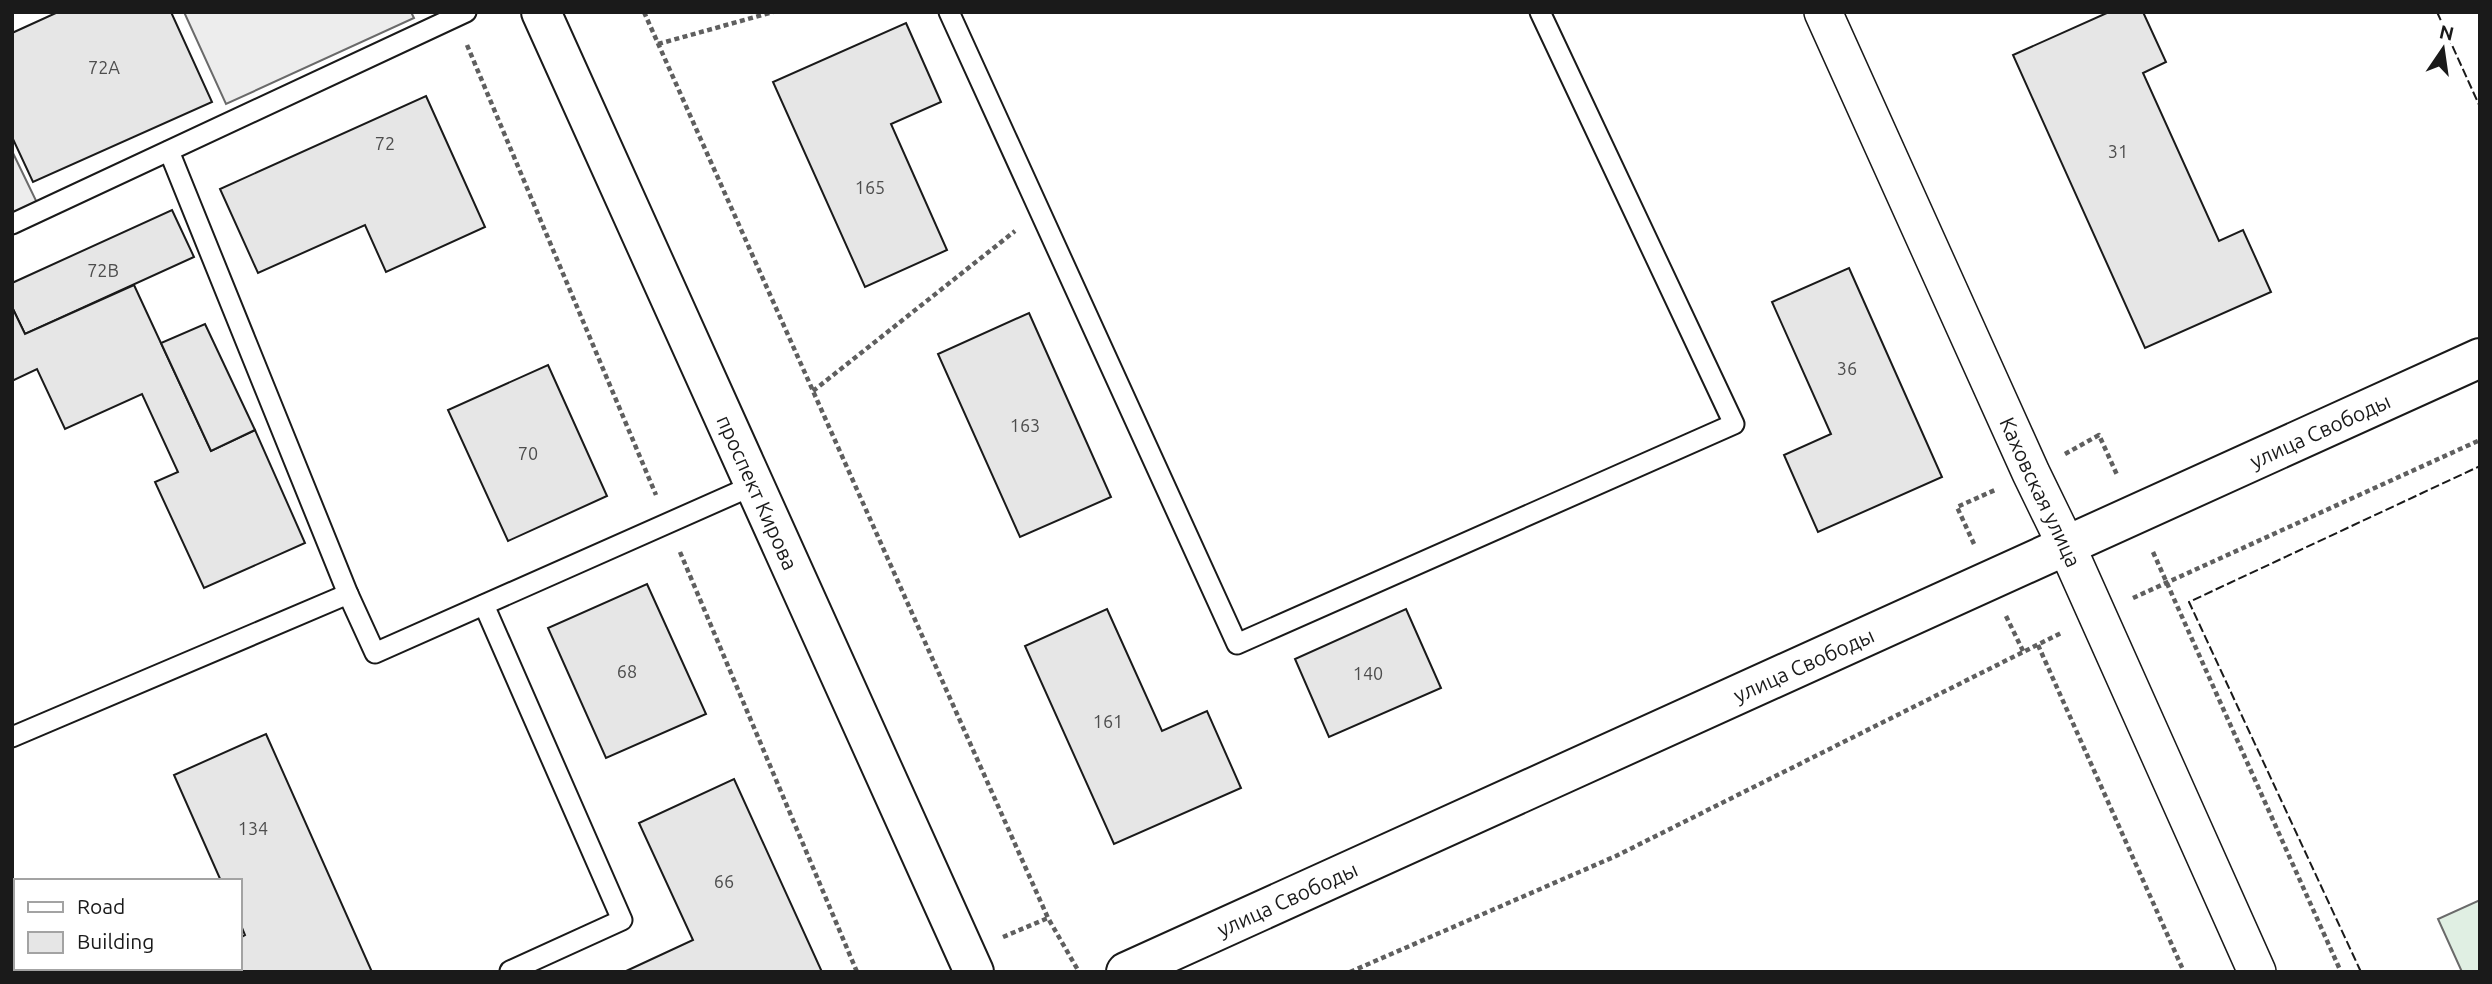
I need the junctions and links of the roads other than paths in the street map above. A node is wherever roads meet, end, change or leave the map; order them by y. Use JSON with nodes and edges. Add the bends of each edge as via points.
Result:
{"nodes":[{"id":1,"x":466,"y":12,"type":"edge"},
{"id":2,"x":541,"y":12,"type":"edge"},
{"id":3,"x":949,"y":12,"type":"edge"},
{"id":4,"x":1540,"y":12,"type":"edge"},
{"id":5,"x":1823,"y":12,"type":"edge"},
{"id":6,"x":169,"y":151,"type":"junction"},
{"id":7,"x":12,"y":224,"type":"edge"},
{"id":8,"x":2480,"y":358,"type":"edge"},
{"id":9,"x":754,"y":485,"type":"junction"},
{"id":10,"x":2066,"y":545,"type":"junction"},
{"id":11,"x":348,"y":594,"type":"junction"},
{"id":12,"x":484,"y":604,"type":"junction"},
{"id":13,"x":12,"y":737,"type":"edge"},
{"id":14,"x":510,"y":971,"type":"edge"},
{"id":15,"x":974,"y":972,"type":"edge"},
{"id":16,"x":1126,"y":972,"type":"edge"},
{"id":17,"x":2257,"y":972,"type":"edge"}],
"edges":[{"from":1,"to":6,"type":"lane"},
{"from":2,"to":9,"type":"street","name":"проспект Кирова"},
{"from":3,"to":4,"type":"lane","via":[[1237,644],[1734,424]]},
{"from":5,"to":10,"type":"street","name":"Каховская улица"},
{"from":6,"to":7,"type":"lane"},
{"from":6,"to":11,"type":"lane"},
{"from":8,"to":10,"type":"street","name":"улица Свободы"},
{"from":9,"to":12,"type":"lane"},
{"from":9,"to":15,"type":"street","name":"проспект Кирова"},
{"from":10,"to":16,"type":"street","name":"улица Свободы"},
{"from":10,"to":17,"type":"street","name":"Каховская улица"},
{"from":11,"to":12,"type":"lane","via":[[375,653]]},
{"from":11,"to":13,"type":"lane"},
{"from":12,"to":14,"type":"lane","via":[[622,920]]}]}
